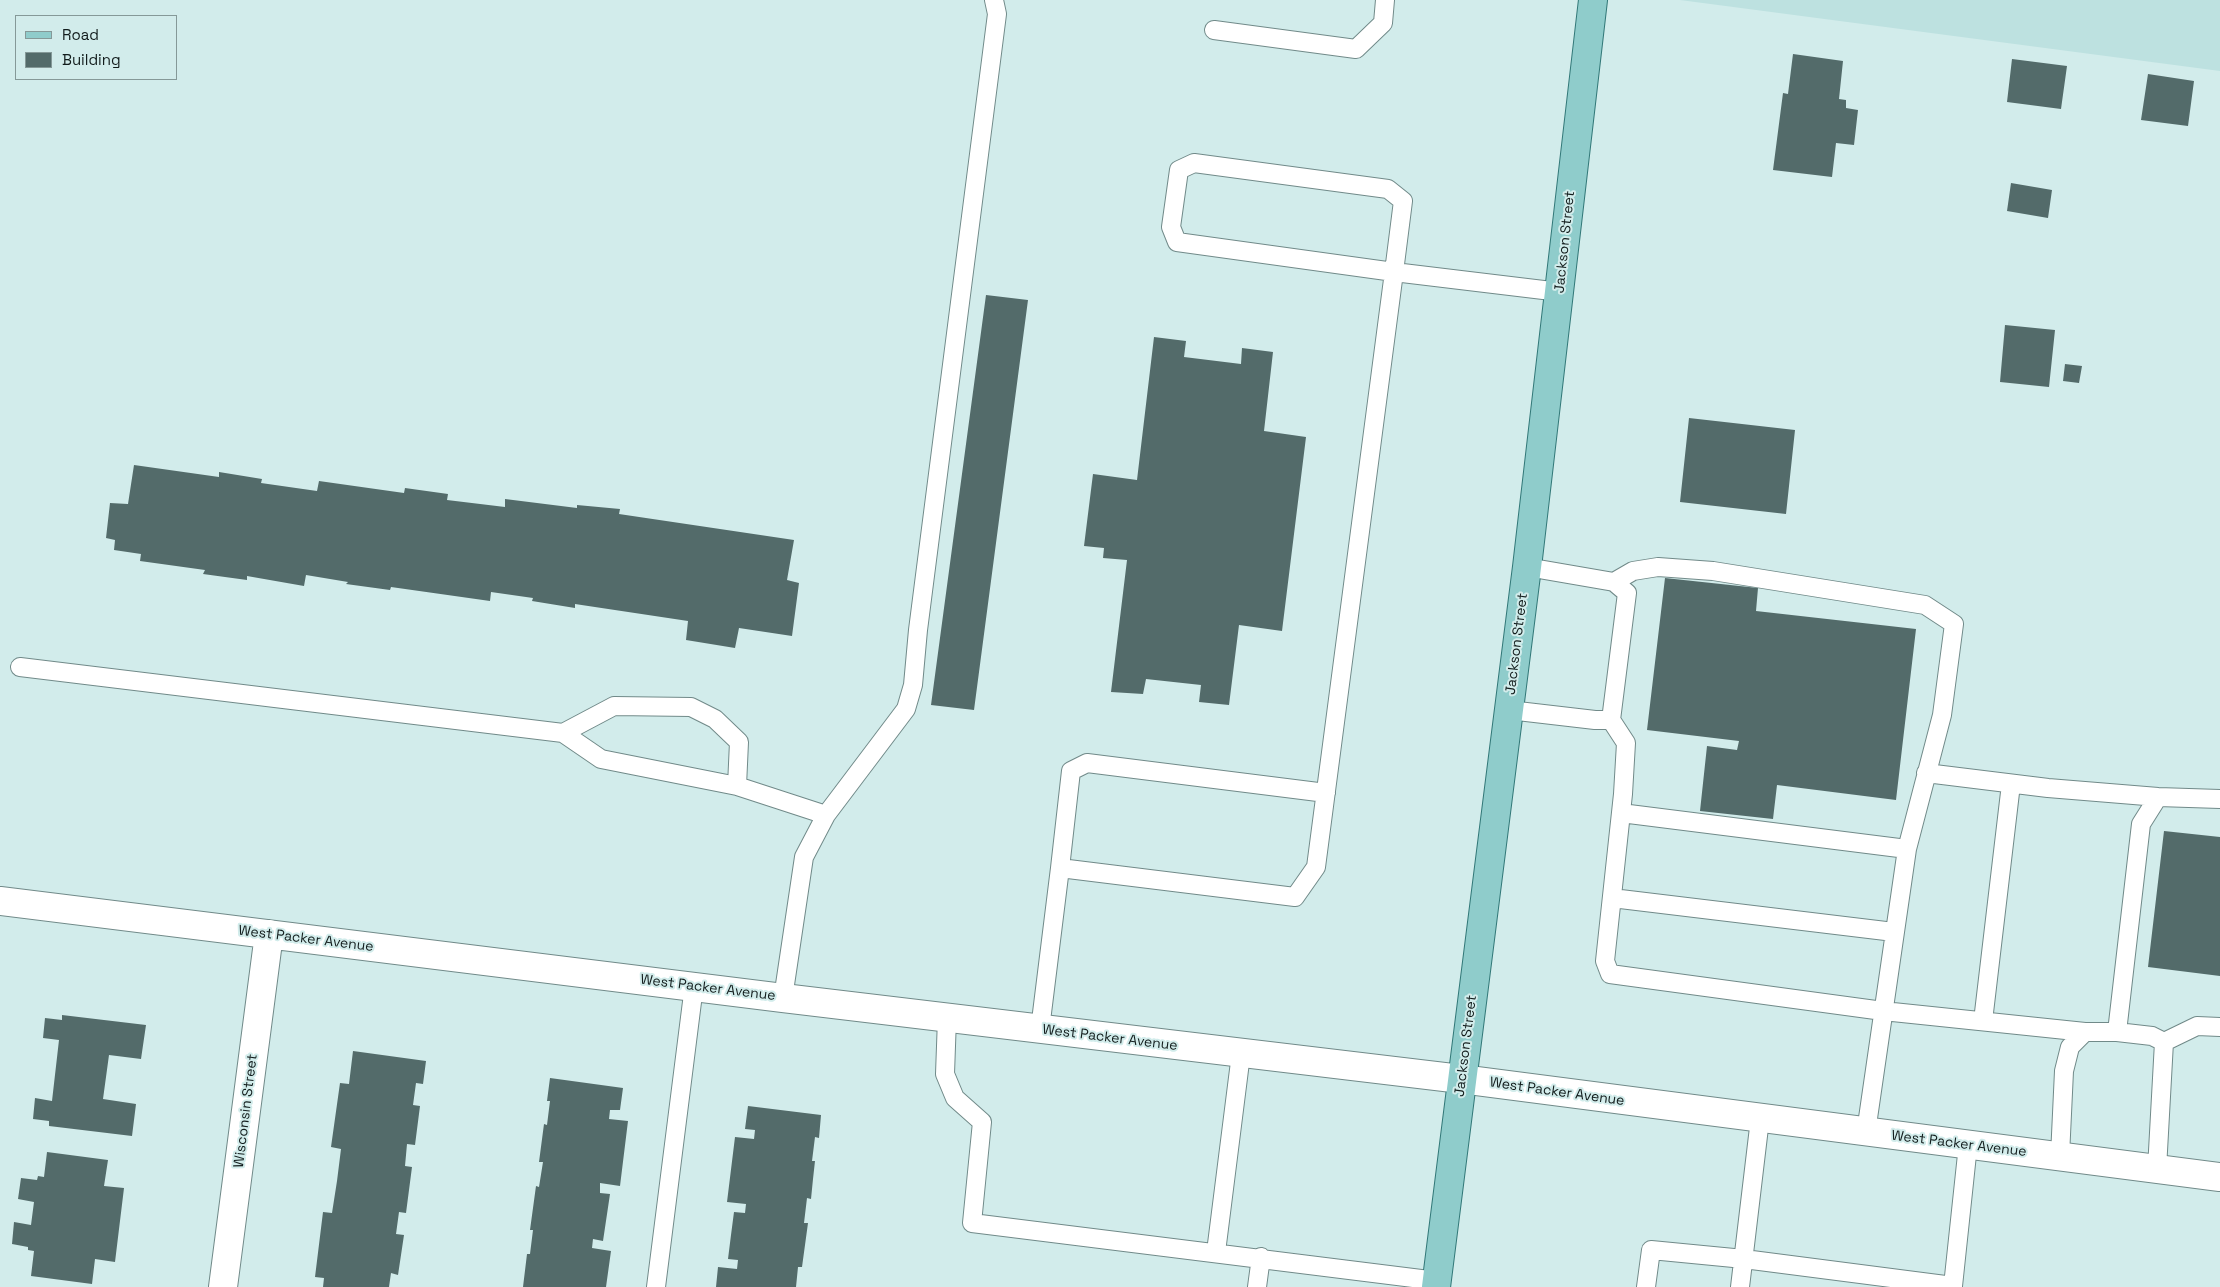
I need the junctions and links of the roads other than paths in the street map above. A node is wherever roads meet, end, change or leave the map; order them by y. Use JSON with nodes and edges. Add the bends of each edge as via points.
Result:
{"nodes":[{"id":1,"x":994,"y":0,"type":"edge"},
{"id":2,"x":1386,"y":0,"type":"edge"},
{"id":3,"x":1593,"y":0,"type":"edge"},
{"id":4,"x":1214,"y":30,"type":"dead end"},
{"id":5,"x":1394,"y":272,"type":"junction"},
{"id":6,"x":1560,"y":292,"type":"junction"},
{"id":7,"x":1527,"y":567,"type":"junction"},
{"id":8,"x":1621,"y":587,"type":"junction"},
{"id":9,"x":20,"y":666,"type":"dead end"},
{"id":10,"x":1509,"y":710,"type":"junction"},
{"id":11,"x":1611,"y":720,"type":"junction"},
{"id":12,"x":563,"y":733,"type":"junction"},
{"id":13,"x":1926,"y":773,"type":"junction"},
{"id":14,"x":2011,"y":784,"type":"junction"},
{"id":15,"x":737,"y":786,"type":"junction"},
{"id":16,"x":1326,"y":794,"type":"junction"},
{"id":17,"x":2158,"y":797,"type":"junction"},
{"id":18,"x":2220,"y":799,"type":"edge"},
{"id":19,"x":1621,"y":813,"type":"junction"},
{"id":20,"x":826,"y":815,"type":"junction"},
{"id":21,"x":1907,"y":847,"type":"junction"},
{"id":22,"x":1060,"y":868,"type":"junction"},
{"id":23,"x":1612,"y":898,"type":"junction"},
{"id":24,"x":0,"y":901,"type":"edge"},
{"id":25,"x":1894,"y":932,"type":"junction"},
{"id":26,"x":269,"y":934,"type":"junction"},
{"id":27,"x":694,"y":986,"type":"junction"},
{"id":28,"x":783,"y":998,"type":"junction"},
{"id":29,"x":1883,"y":1011,"type":"junction"},
{"id":30,"x":947,"y":1018,"type":"junction"},
{"id":31,"x":1983,"y":1021,"type":"junction"},
{"id":32,"x":2220,"y":1026,"type":"edge"},
{"id":33,"x":1040,"y":1029,"type":"junction"},
{"id":34,"x":2085,"y":1032,"type":"junction"},
{"id":35,"x":2116,"y":1032,"type":"junction"},
{"id":36,"x":2164,"y":1042,"type":"junction"},
{"id":37,"x":1241,"y":1054,"type":"junction"},
{"id":38,"x":1461,"y":1079,"type":"junction"},
{"id":39,"x":1760,"y":1119,"type":"junction"},
{"id":40,"x":1866,"y":1132,"type":"junction"},
{"id":41,"x":1968,"y":1145,"type":"junction"},
{"id":42,"x":2060,"y":1156,"type":"junction"},
{"id":43,"x":2157,"y":1169,"type":"junction"},
{"id":44,"x":2220,"y":1177,"type":"edge"},
{"id":45,"x":1216,"y":1252,"type":"junction"},
{"id":46,"x":1261,"y":1257,"type":"junction"},
{"id":47,"x":1744,"y":1258,"type":"junction"},
{"id":48,"x":1436,"y":1284,"type":"edge"},
{"id":49,"x":1954,"y":1286,"type":"edge"},
{"id":50,"x":224,"y":1287,"type":"edge"},
{"id":51,"x":656,"y":1287,"type":"edge"},
{"id":52,"x":1257,"y":1287,"type":"edge"},
{"id":53,"x":1646,"y":1287,"type":"edge"},
{"id":54,"x":1740,"y":1287,"type":"edge"}],
"edges":[{"from":1,"to":20,"type":"lane","via":[[997,14],[913,685],[906,708]]},
{"from":2,"to":4,"type":"lane","via":[[1383,22],[1356,49]]},
{"from":3,"to":6,"type":"main road","name":"Jackson Street"},
{"from":5,"to":5,"type":"lane","via":[[1177,242],[1171,227],[1178,170],[1194,163],[1388,190],[1403,201]]},
{"from":5,"to":6,"type":"lane"},
{"from":5,"to":16,"type":"lane"},
{"from":6,"to":7,"type":"main road","name":"Jackson Street"},
{"from":7,"to":8,"type":"lane"},
{"from":7,"to":10,"type":"main road","name":"Jackson Street"},
{"from":8,"to":11,"type":"lane"},
{"from":8,"to":13,"type":"lane","via":[[1633,570],[1658,567],[1713,571],[1925,605],[1954,624],[1942,715]]},
{"from":9,"to":12,"type":"lane"},
{"from":10,"to":11,"type":"lane"},
{"from":10,"to":38,"type":"main road","name":"Jackson Street"},
{"from":11,"to":19,"type":"lane","via":[[1626,743]]},
{"from":12,"to":15,"type":"lane","via":[[601,759]]},
{"from":12,"to":15,"type":"lane","via":[[614,706],[690,707],[715,719],[739,742]]},
{"from":13,"to":14,"type":"lane"},
{"from":13,"to":21,"type":"lane"},
{"from":14,"to":17,"type":"lane"},
{"from":14,"to":31,"type":"lane"},
{"from":15,"to":20,"type":"lane"},
{"from":16,"to":22,"type":"lane","via":[[1316,867],[1295,897]]},
{"from":16,"to":22,"type":"lane","via":[[1087,764],[1071,771]]},
{"from":17,"to":18,"type":"lane"},
{"from":17,"to":35,"type":"lane","via":[[2141,824]]},
{"from":19,"to":21,"type":"lane"},
{"from":19,"to":23,"type":"lane"},
{"from":20,"to":28,"type":"lane","via":[[804,857]]},
{"from":21,"to":25,"type":"lane"},
{"from":22,"to":33,"type":"lane"},
{"from":23,"to":25,"type":"lane"},
{"from":23,"to":29,"type":"lane","via":[[1605,961],[1610,974]]},
{"from":24,"to":26,"type":"street","name":"West Packer Avenue"},
{"from":25,"to":29,"type":"lane"},
{"from":26,"to":27,"type":"street","name":"West Packer Avenue"},
{"from":26,"to":50,"type":"street","name":"Wisconsin Street"},
{"from":27,"to":28,"type":"street","name":"West Packer Avenue"},
{"from":27,"to":51,"type":"lane"},
{"from":28,"to":30,"type":"street","name":"West Packer Avenue"},
{"from":29,"to":31,"type":"lane"},
{"from":29,"to":40,"type":"lane"},
{"from":30,"to":33,"type":"street","name":"West Packer Avenue"},
{"from":30,"to":45,"type":"lane","via":[[945,1074],[955,1098],[982,1122],[972,1223]]},
{"from":31,"to":34,"type":"lane"},
{"from":32,"to":36,"type":"lane","via":[[2197,1026]]},
{"from":33,"to":37,"type":"street","name":"West Packer Avenue"},
{"from":34,"to":35,"type":"lane"},
{"from":34,"to":42,"type":"lane","via":[[2070,1047],[2064,1071]]},
{"from":35,"to":36,"type":"lane","via":[[2152,1036]]},
{"from":36,"to":43,"type":"lane"},
{"from":37,"to":38,"type":"street","name":"West Packer Avenue"},
{"from":37,"to":45,"type":"lane"},
{"from":38,"to":39,"type":"street","name":"West Packer Avenue"},
{"from":38,"to":48,"type":"main road","name":"Jackson Street"},
{"from":39,"to":40,"type":"street","name":"West Packer Avenue"},
{"from":39,"to":47,"type":"lane"},
{"from":40,"to":41,"type":"street","name":"West Packer Avenue"},
{"from":41,"to":42,"type":"street","name":"West Packer Avenue"},
{"from":41,"to":49,"type":"lane"},
{"from":42,"to":43,"type":"street","name":"West Packer Avenue"},
{"from":43,"to":44,"type":"street","name":"West Packer Avenue"},
{"from":45,"to":46,"type":"lane"},
{"from":46,"to":48,"type":"lane"},
{"from":46,"to":52,"type":"lane"},
{"from":47,"to":49,"type":"lane"},
{"from":47,"to":53,"type":"lane","via":[[1651,1250]]},
{"from":47,"to":54,"type":"lane"}]}
